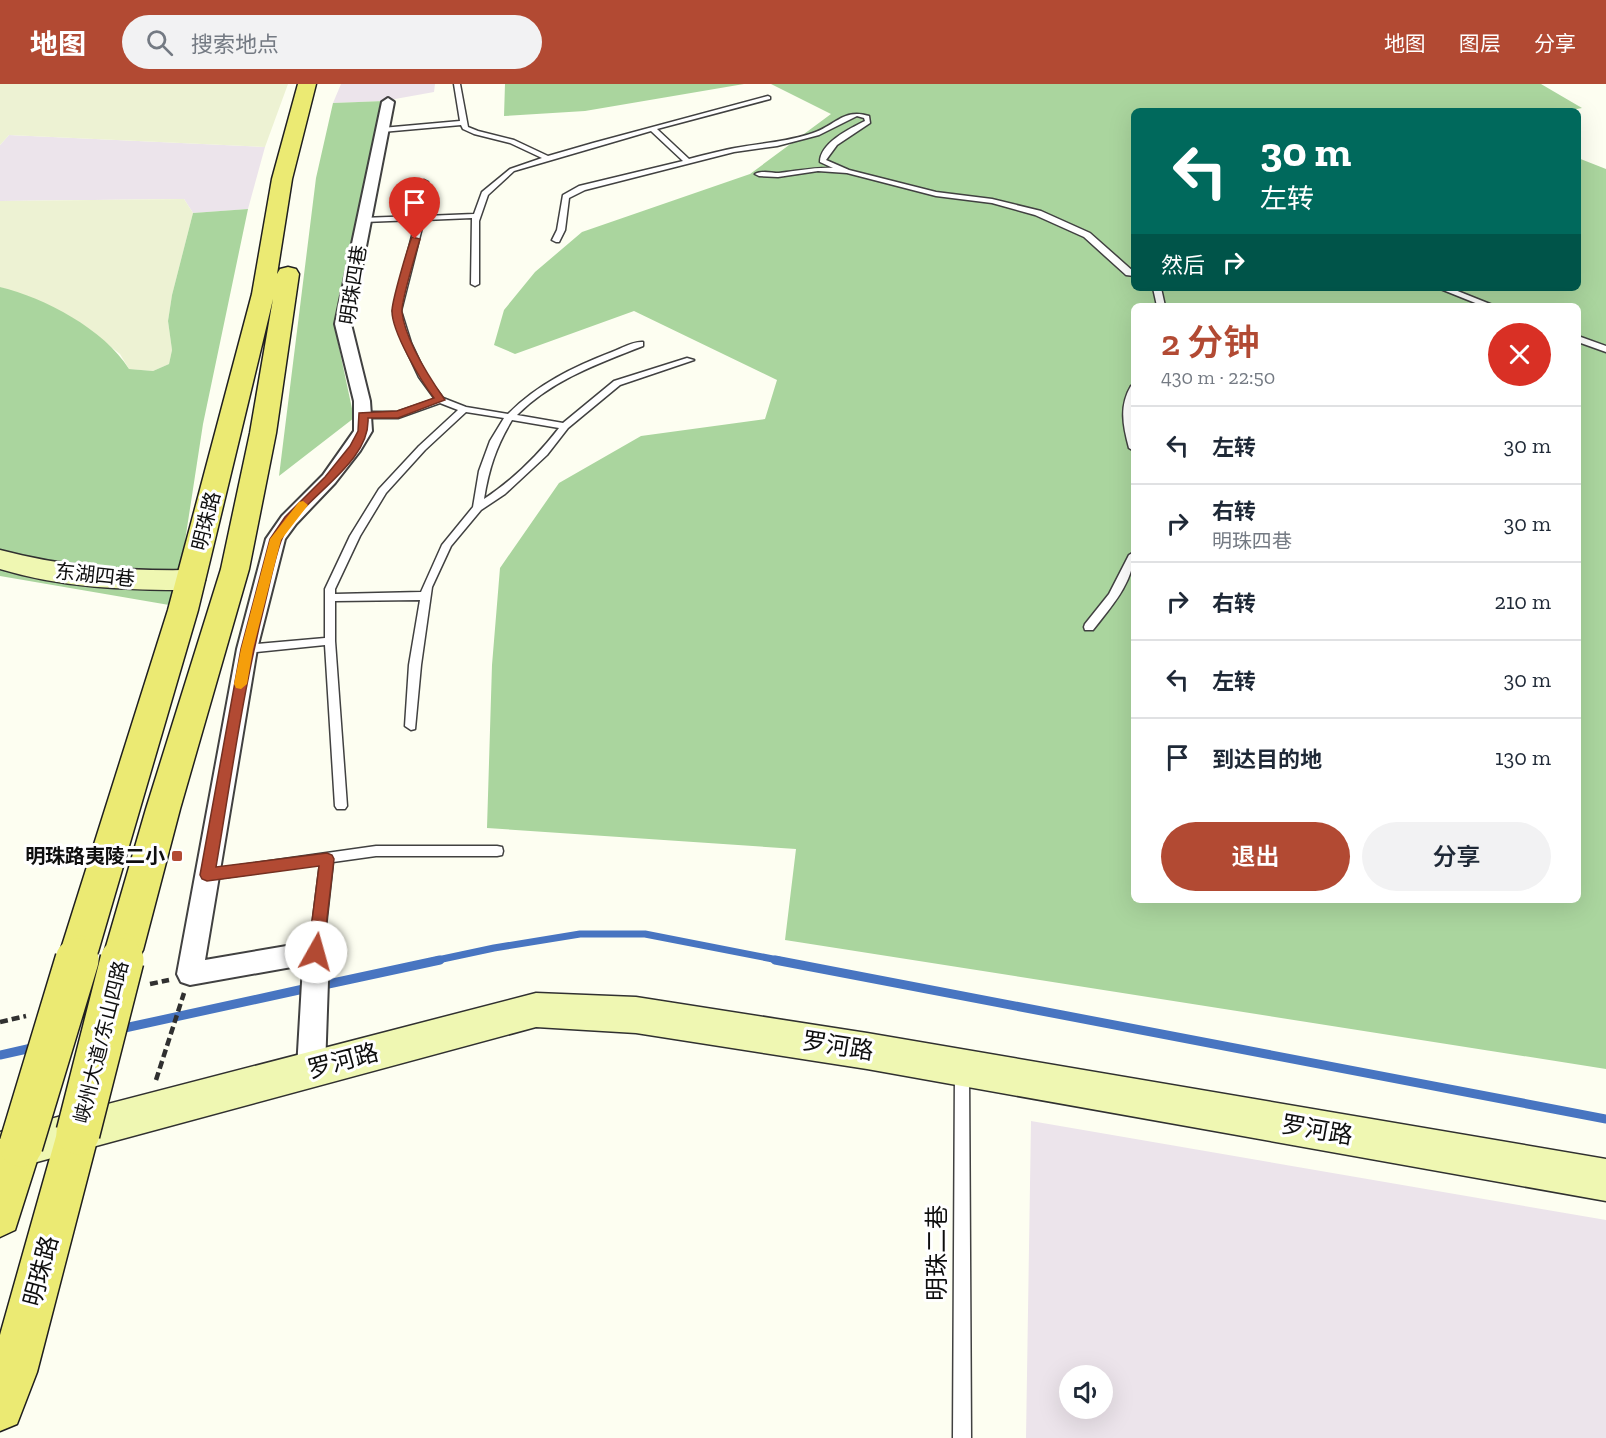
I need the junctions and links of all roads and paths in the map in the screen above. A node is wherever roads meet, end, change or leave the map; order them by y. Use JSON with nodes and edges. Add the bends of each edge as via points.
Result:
{"nodes":[{"id":1,"x":307,"y":84,"type":"edge"},
{"id":2,"x":322,"y":84,"type":"edge"},
{"id":3,"x":457,"y":84,"type":"edge"},
{"id":4,"x":768,"y":98,"type":"dead end"},
{"id":5,"x":388,"y":102,"type":"dead end"},
{"id":6,"x":464,"y":123,"type":"junction"},
{"id":7,"x":653,"y":129,"type":"junction"},
{"id":8,"x":382,"y":130,"type":"junction"},
{"id":9,"x":546,"y":158,"type":"junction"},
{"id":10,"x":688,"y":162,"type":"junction"},
{"id":11,"x":847,"y":171,"type":"junction"},
{"id":12,"x":759,"y":174,"type":"dead end"},
{"id":13,"x":424,"y":182,"type":"dead end"},
{"id":14,"x":477,"y":216,"type":"junction"},
{"id":15,"x":420,"y":219,"type":"junction"},
{"id":16,"x":364,"y":220,"type":"junction"},
{"id":17,"x":556,"y":240,"type":"dead end"},
{"id":18,"x":1131,"y":274,"type":"edge"},
{"id":19,"x":475,"y":284,"type":"dead end"},
{"id":20,"x":1450,"y":291,"type":"edge"},
{"id":21,"x":1483,"y":303,"type":"edge"},
{"id":22,"x":1581,"y":340,"type":"edge"},
{"id":23,"x":640,"y":344,"type":"dead end"},
{"id":24,"x":1606,"y":349,"type":"edge"},
{"id":25,"x":690,"y":360,"type":"dead end"},
{"id":26,"x":1131,"y":392,"type":"edge"},
{"id":27,"x":440,"y":400,"type":"junction"},
{"id":28,"x":464,"y":409,"type":"junction"},
{"id":29,"x":362,"y":415,"type":"junction"},
{"id":30,"x":509,"y":416,"type":"junction"},
{"id":31,"x":565,"y":426,"type":"junction"},
{"id":32,"x":1131,"y":437,"type":"edge"},
{"id":33,"x":478,"y":508,"type":"junction"},
{"id":34,"x":0,"y":558,"type":"edge"},
{"id":35,"x":1131,"y":561,"type":"edge"},
{"id":36,"x":191,"y":580,"type":"junction"},
{"id":37,"x":425,"y":596,"type":"junction"},
{"id":38,"x":330,"y":598,"type":"junction"},
{"id":39,"x":1089,"y":627,"type":"dead end"},
{"id":40,"x":330,"y":641,"type":"junction"},
{"id":41,"x":247,"y":649,"type":"junction"},
{"id":42,"x":411,"y":726,"type":"dead end"},
{"id":43,"x":341,"y":806,"type":"dead end"},
{"id":44,"x":497,"y":851,"type":"dead end"},
{"id":45,"x":327,"y":859,"type":"junction"},
{"id":46,"x":207,"y":875,"type":"junction"},
{"id":47,"x":124,"y":950,"type":"joint"},
{"id":48,"x":316,"y":952,"type":"junction"},
{"id":49,"x":190,"y":974,"type":"junction"},
{"id":50,"x":962,"y":1068,"type":"junction"},
{"id":51,"x":310,"y":1069,"type":"junction"},
{"id":52,"x":146,"y":1115,"type":"junction"},
{"id":53,"x":78,"y":1133,"type":"junction"},
{"id":54,"x":9,"y":1160,"type":"edge"},
{"id":55,"x":1606,"y":1180,"type":"edge"},
{"id":56,"x":0,"y":1215,"type":"edge"},
{"id":57,"x":0,"y":1407,"type":"edge"},
{"id":58,"x":962,"y":1438,"type":"edge"}],
"edges":[{"from":1,"to":36,"type":"main road","name":"明珠路","via":[[282,179],[263,294]]},
{"from":2,"to":47,"type":"main road","name":"明珠路","via":[[298,171],[289,264],[265,422],[235,569]]},
{"from":3,"to":6,"type":"lane"},
{"from":4,"to":7,"type":"lane"},
{"from":5,"to":8,"type":"street","name":"明珠四巷"},
{"from":6,"to":8,"type":"lane"},
{"from":6,"to":9,"type":"lane","via":[[465,128],[476,133],[512,141]]},
{"from":7,"to":9,"type":"lane"},
{"from":7,"to":10,"type":"lane"},
{"from":8,"to":16,"type":"street","name":"明珠四巷"},
{"from":9,"to":14,"type":"lane","via":[[512,170],[499,180],[485,194]]},
{"from":10,"to":11,"type":"lane","via":[[817,134],[857,114],[867,117],[868,122],[824,152],[822,161]]},
{"from":10,"to":17,"type":"lane","via":[[582,188],[566,197]]},
{"from":11,"to":12,"type":"lane"},
{"from":11,"to":18,"type":"lane","via":[[936,194],[992,201],[1038,213],[1087,235]]},
{"from":13,"to":15,"type":"lane"},
{"from":14,"to":15,"type":"lane"},
{"from":14,"to":19,"type":"lane"},
{"from":15,"to":16,"type":"lane"},
{"from":15,"to":27,"type":"lane","via":[[397,311],[423,377]]},
{"from":16,"to":29,"type":"street","name":"明珠四巷","via":[[343,324]]},
{"from":20,"to":21,"type":"lane"},
{"from":22,"to":24,"type":"lane"},
{"from":23,"to":30,"type":"lane","via":[[572,371],[534,392]]},
{"from":25,"to":31,"type":"lane","via":[[617,383]]},
{"from":26,"to":32,"type":"lane","via":[[1127,398]]},
{"from":27,"to":28,"type":"lane"},
{"from":27,"to":29,"type":"lane","via":[[398,415]]},
{"from":28,"to":30,"type":"lane"},
{"from":28,"to":38,"type":"lane","via":[[382,491],[350,547],[330,589]]},
{"from":29,"to":41,"type":"street","name":"明珠四巷","via":[[363,431],[354,447],[276,539]]},
{"from":30,"to":31,"type":"lane"},
{"from":30,"to":33,"type":"lane","via":[[494,441],[480,485]]},
{"from":31,"to":33,"type":"lane","via":[[544,453],[502,492]]},
{"from":33,"to":37,"type":"lane","via":[[447,545]]},
{"from":34,"to":36,"type":"main road","name":"东湖四巷","via":[[68,574],[133,581]]},
{"from":35,"to":39,"type":"lane","via":[[1114,596]]},
{"from":36,"to":54,"type":"main road","name":"明珠路","bridge":true,"via":[[79,952]]},
{"from":37,"to":38,"type":"lane"},
{"from":37,"to":42,"type":"lane"},
{"from":38,"to":40,"type":"lane"},
{"from":40,"to":41,"type":"lane"},
{"from":40,"to":43,"type":"lane"},
{"from":41,"to":46,"type":"street","name":"明珠四巷"},
{"from":44,"to":45,"type":"lane","via":[[376,851]]},
{"from":45,"to":46,"type":"lane"},
{"from":45,"to":48,"type":"lane"},
{"from":46,"to":49,"type":"street","name":"明珠四巷"},
{"from":47,"to":53,"type":"main road","name":"峡州大道/东山四路","bridge":true},
{"from":48,"to":49,"type":"street"},
{"from":48,"to":51,"type":"street"},
{"from":49,"to":52,"type":"path"},
{"from":50,"to":51,"type":"main road","name":"罗河路","via":[[636,1015],[536,1010]]},
{"from":50,"to":55,"type":"main road","name":"罗河路"},
{"from":50,"to":58,"type":"lane","name":"明珠二巷"},
{"from":51,"to":52,"type":"main road","name":"罗河路"},
{"from":52,"to":53,"type":"main road","name":"罗河路"},
{"from":53,"to":54,"type":"main road","name":"罗河路"},
{"from":53,"to":57,"type":"main road","name":"明珠路"},
{"from":54,"to":56,"type":"main road"}]}
